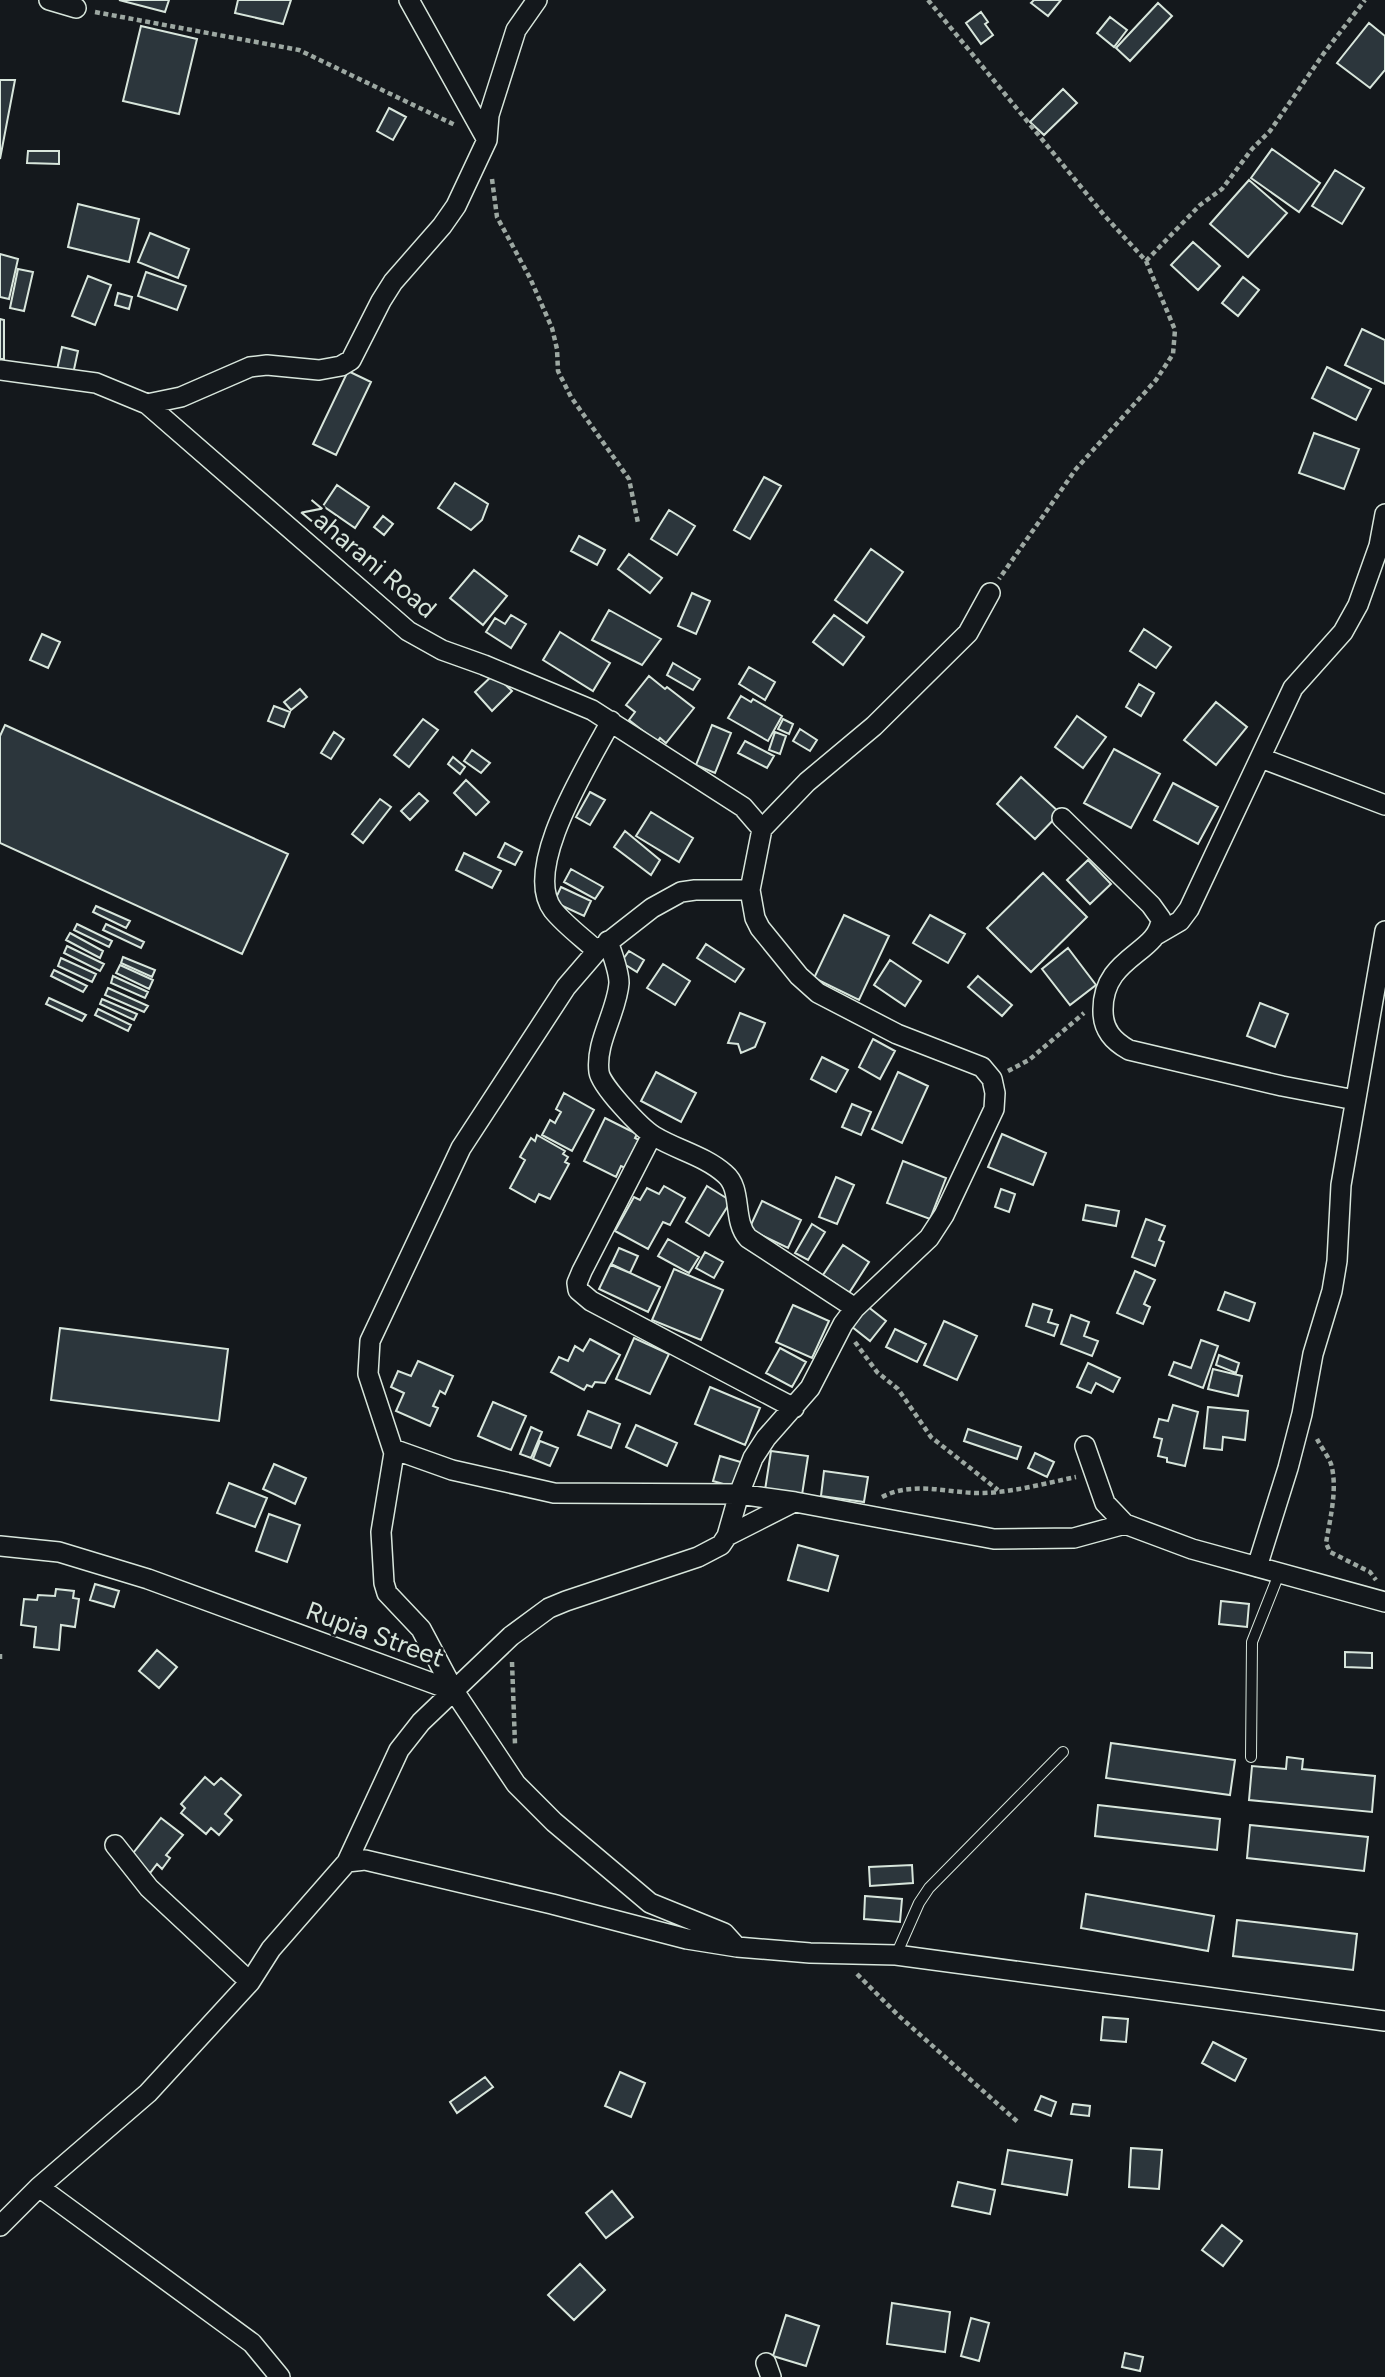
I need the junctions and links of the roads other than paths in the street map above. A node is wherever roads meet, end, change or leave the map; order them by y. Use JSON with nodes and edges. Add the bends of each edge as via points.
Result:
{"nodes":[{"id":1,"x":49,"y":0,"type":"edge"},
{"id":2,"x":410,"y":0,"type":"edge"},
{"id":3,"x":537,"y":0,"type":"edge"},
{"id":4,"x":76,"y":8,"type":"road end"},
{"id":5,"x":487,"y":141,"type":"junction"},
{"id":6,"x":0,"y":370,"type":"edge"},
{"id":7,"x":147,"y":404,"type":"junction"},
{"id":8,"x":1385,"y":514,"type":"edge"},
{"id":9,"x":989,"y":593,"type":"road end"},
{"id":10,"x":611,"y":721,"type":"junction"},
{"id":11,"x":1261,"y":758,"type":"junction"},
{"id":12,"x":1385,"y":805,"type":"edge"},
{"id":13,"x":1062,"y":818,"type":"dead end"},
{"id":14,"x":762,"y":829,"type":"junction"},
{"id":15,"x":750,"y":890,"type":"junction"},
{"id":16,"x":1385,"y":931,"type":"edge"},
{"id":17,"x":1156,"y":935,"type":"junction"},
{"id":18,"x":602,"y":946,"type":"junction"},
{"id":19,"x":1381,"y":981,"type":"edge"},
{"id":20,"x":1355,"y":1100,"type":"junction"},
{"id":21,"x":652,"y":1135,"type":"junction"},
{"id":22,"x":855,"y":1308,"type":"junction"},
{"id":23,"x":794,"y":1409,"type":"junction"},
{"id":24,"x":1086,"y":1446,"type":"dead end"},
{"id":25,"x":393,"y":1449,"type":"junction"},
{"id":26,"x":739,"y":1494,"type":"junction"},
{"id":27,"x":795,"y":1502,"type":"junction"},
{"id":28,"x":1125,"y":1524,"type":"junction"},
{"id":29,"x":727,"y":1536,"type":"junction"},
{"id":30,"x":0,"y":1546,"type":"edge"},
{"id":31,"x":1257,"y":1567,"type":"junction"},
{"id":32,"x":1279,"y":1574,"type":"junction"},
{"id":33,"x":1381,"y":1600,"type":"edge"},
{"id":34,"x":454,"y":1691,"type":"junction"},
{"id":35,"x":1063,"y":1752,"type":"dead end"},
{"id":36,"x":1251,"y":1757,"type":"dead end"},
{"id":37,"x":115,"y":1845,"type":"dead end"},
{"id":38,"x":347,"y":1862,"type":"junction"},
{"id":39,"x":737,"y":1947,"type":"junction"},
{"id":40,"x":895,"y":1955,"type":"junction"},
{"id":41,"x":250,"y":1982,"type":"junction"},
{"id":42,"x":1385,"y":2021,"type":"edge"},
{"id":43,"x":39,"y":2187,"type":"junction"},
{"id":44,"x":0,"y":2226,"type":"edge"},
{"id":45,"x":279,"y":2377,"type":"edge"}],
"edges":[{"from":1,"to":4,"type":"street"},
{"from":2,"to":5,"type":"street"},
{"from":3,"to":5,"type":"street","via":[[516,30],[506,57],[489,115]]},
{"from":5,"to":7,"type":"street","via":[[451,214],[393,282],[351,360],[319,370],[250,367],[181,397]]},
{"from":6,"to":7,"type":"street","name":"Zaharani Road","via":[[96,383]]},
{"from":7,"to":10,"type":"street","name":"Zaharani Road","via":[[408,631],[442,650]]},
{"from":8,"to":11,"type":"street","via":[[1351,617],[1293,688]]},
{"from":9,"to":14,"type":"street","via":[[968,633]]},
{"from":10,"to":14,"type":"street","name":"Zaharani Road","via":[[744,807]]},
{"from":10,"to":18,"type":"street","via":[[558,823],[546,871],[552,909]]},
{"from":11,"to":12,"type":"street"},
{"from":11,"to":17,"type":"street","via":[[1189,909],[1180,921]]},
{"from":13,"to":17,"type":"street","via":[[1160,914]]},
{"from":14,"to":15,"type":"street"},
{"from":15,"to":18,"type":"street","via":[[681,892]]},
{"from":15,"to":22,"type":"street","via":[[760,928],[808,985],[897,1034],[982,1067],[992,1079],[993,1109],[944,1215],[912,1256]]},
{"from":16,"to":19,"type":"street"},
{"from":17,"to":20,"type":"street","via":[[1115,971],[1103,997],[1103,1018],[1112,1037],[1129,1050]]},
{"from":18,"to":21,"type":"street","via":[[618,984],[599,1076]]},
{"from":18,"to":25,"type":"street","via":[[566,987],[461,1148],[369,1341],[368,1374]]},
{"from":19,"to":20,"type":"street"},
{"from":20,"to":31,"type":"street","via":[[1340,1185],[1332,1291],[1288,1468]]},
{"from":21,"to":22,"type":"street","via":[[727,1175],[735,1191],[740,1227],[748,1238]]},
{"from":21,"to":23,"type":"street","via":[[582,1271],[578,1290]]},
{"from":22,"to":23,"type":"street"},
{"from":23,"to":26,"type":"street","via":[[760,1446]]},
{"from":24,"to":28,"type":"street","via":[[1105,1503]]},
{"from":25,"to":26,"type":"street","via":[[452,1471],[554,1493]]},
{"from":25,"to":34,"type":"street","via":[[381,1532],[384,1583],[387,1593],[421,1629]]},
{"from":26,"to":27,"type":"street"},
{"from":26,"to":29,"type":"street"},
{"from":27,"to":28,"type":"street","via":[[994,1539],[1074,1538]]},
{"from":27,"to":29,"type":"street"},
{"from":28,"to":31,"type":"street"},
{"from":29,"to":34,"type":"street","via":[[709,1553],[557,1604],[511,1636]]},
{"from":30,"to":34,"type":"street","name":"Rupia Street","via":[[59,1552],[148,1579]]},
{"from":31,"to":32,"type":"street"},
{"from":32,"to":33,"type":"street"},
{"from":32,"to":36,"type":"lane","via":[[1252,1642]]},
{"from":34,"to":38,"type":"street","via":[[399,1750]]},
{"from":34,"to":39,"type":"street","name":"Rupia Street","via":[[516,1784],[554,1822],[650,1903],[724,1933]]},
{"from":35,"to":40,"type":"lane","via":[[929,1888]]},
{"from":37,"to":41,"type":"street","via":[[149,1888]]},
{"from":38,"to":39,"type":"street","via":[[365,1860],[687,1939]]},
{"from":38,"to":41,"type":"street","via":[[271,1948]]},
{"from":39,"to":40,"type":"street"},
{"from":40,"to":42,"type":"street"},
{"from":41,"to":43,"type":"street","via":[[148,2093]]},
{"from":43,"to":44,"type":"street"},
{"from":43,"to":45,"type":"street","via":[[252,2343]]}]}
